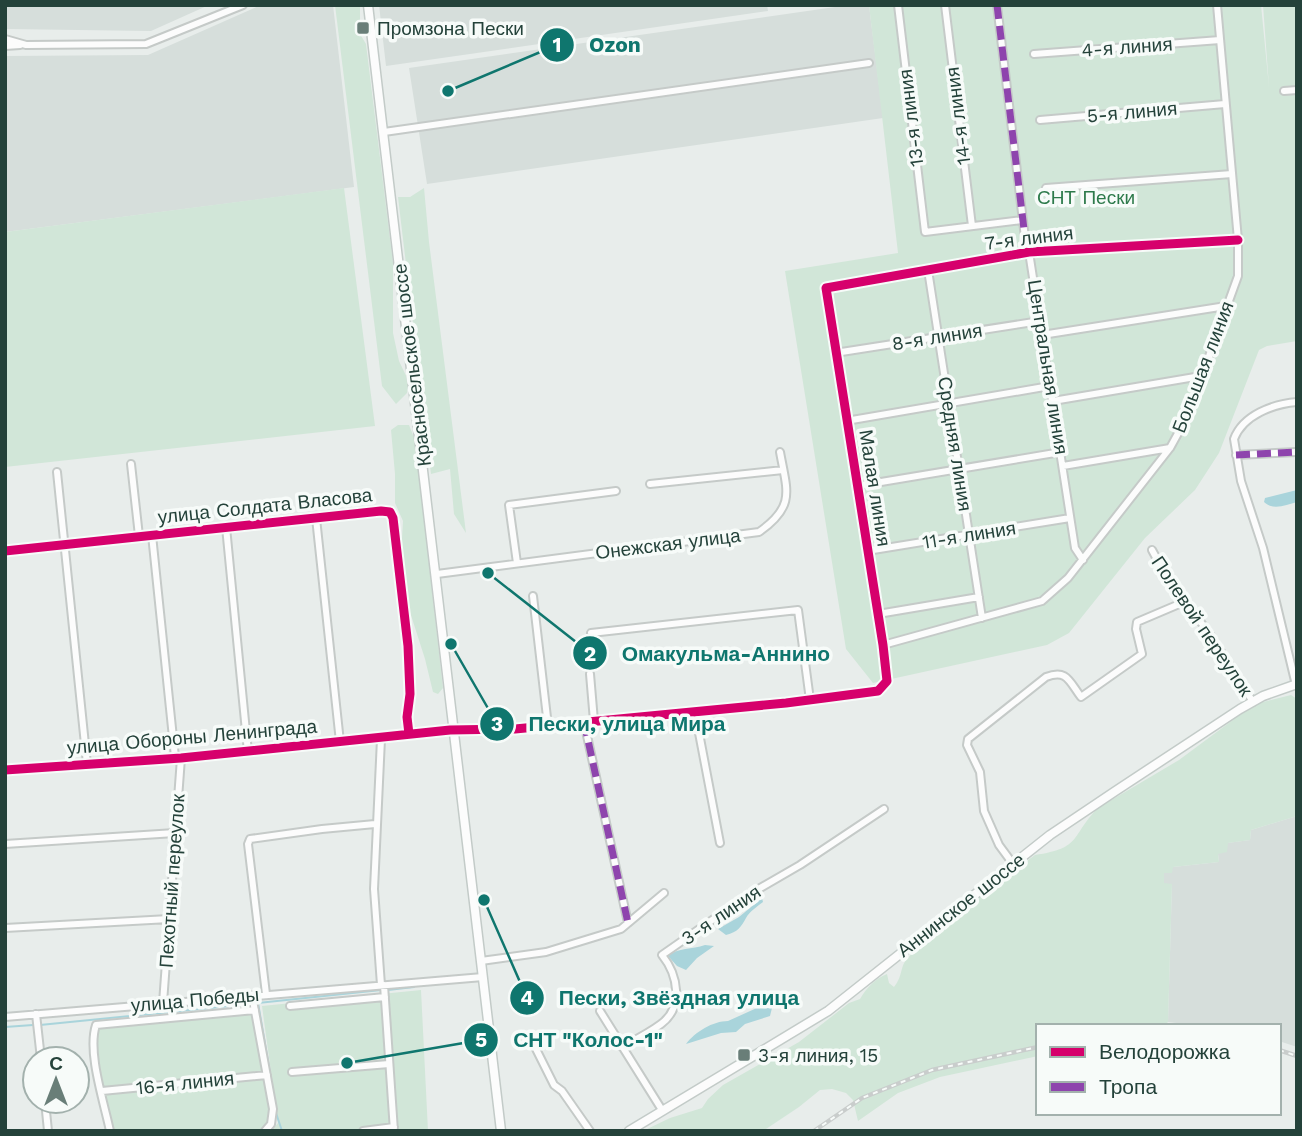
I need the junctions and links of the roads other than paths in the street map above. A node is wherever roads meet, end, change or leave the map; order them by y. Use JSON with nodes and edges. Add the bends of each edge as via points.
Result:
{"nodes":[{"id":1,"x":243,"y":5,"type":"edge"},
{"id":2,"x":368,"y":5,"type":"edge"},
{"id":3,"x":898,"y":5,"type":"edge"},
{"id":4,"x":945,"y":5,"type":"edge"},
{"id":5,"x":997,"y":5,"type":"edge"},
{"id":6,"x":1217,"y":5,"type":"edge"},
{"id":7,"x":5,"y":39,"type":"edge"},
{"id":8,"x":1220,"y":40,"type":"junction"},
{"id":9,"x":26,"y":44,"type":"junction"},
{"id":10,"x":5,"y":46,"type":"edge"},
{"id":11,"x":1034,"y":54,"type":"dead end"},
{"id":12,"x":869,"y":62,"type":"dead end"},
{"id":13,"x":1297,"y":90,"type":"edge"},
{"id":14,"x":1284,"y":91,"type":"dead end"},
{"id":15,"x":1224,"y":104,"type":"junction"},
{"id":16,"x":1040,"y":120,"type":"dead end"},
{"id":17,"x":384,"y":132,"type":"junction"},
{"id":18,"x":1231,"y":174,"type":"junction"},
{"id":19,"x":1046,"y":188,"type":"dead end"},
{"id":20,"x":1022,"y":220,"type":"junction"},
{"id":21,"x":972,"y":226,"type":"junction"},
{"id":22,"x":1238,"y":240,"type":"junction"},
{"id":23,"x":1029,"y":252,"type":"junction"},
{"id":24,"x":928,"y":270,"type":"junction"},
{"id":25,"x":826,"y":288,"type":"joint"},
{"id":26,"x":1226,"y":306,"type":"junction"},
{"id":27,"x":1040,"y":321,"type":"junction"},
{"id":28,"x":1042,"y":335,"type":"junction"},
{"id":29,"x":938,"y":337,"type":"junction"},
{"id":30,"x":835,"y":353,"type":"junction"},
{"id":31,"x":1201,"y":376,"type":"junction"},
{"id":32,"x":1050,"y":386,"type":"junction"},
{"id":33,"x":1053,"y":401,"type":"junction"},
{"id":34,"x":1297,"y":402,"type":"edge"},
{"id":35,"x":948,"y":403,"type":"junction"},
{"id":36,"x":846,"y":421,"type":"junction"},
{"id":37,"x":1170,"y":448,"type":"junction"},
{"id":38,"x":780,"y":452,"type":"dead end"},
{"id":39,"x":1061,"y":452,"type":"junction"},
{"id":40,"x":1297,"y":452,"type":"edge"},
{"id":41,"x":1236,"y":455,"type":"junction"},
{"id":42,"x":131,"y":464,"type":"dead end"},
{"id":43,"x":1063,"y":466,"type":"junction"},
{"id":44,"x":959,"y":469,"type":"junction"},
{"id":45,"x":783,"y":470,"type":"junction"},
{"id":46,"x":57,"y":472,"type":"dead end"},
{"id":47,"x":650,"y":484,"type":"dead end"},
{"id":48,"x":857,"y":486,"type":"junction"},
{"id":49,"x":616,"y":491,"type":"dead end"},
{"id":50,"x":316,"y":518,"type":"junction"},
{"id":51,"x":1070,"y":518,"type":"junction"},
{"id":52,"x":226,"y":527,"type":"junction"},
{"id":53,"x":152,"y":535,"type":"junction"},
{"id":54,"x":969,"y":535,"type":"junction"},
{"id":55,"x":139,"y":536,"type":"junction"},
{"id":56,"x":64,"y":545,"type":"junction"},
{"id":57,"x":1152,"y":550,"type":"dead end"},
{"id":58,"x":5,"y":551,"type":"edge"},
{"id":59,"x":867,"y":551,"type":"junction"},
{"id":60,"x":1083,"y":559,"type":"junction"},
{"id":61,"x":517,"y":564,"type":"junction"},
{"id":62,"x":437,"y":574,"type":"junction"},
{"id":63,"x":533,"y":596,"type":"dead end"},
{"id":64,"x":979,"y":597,"type":"junction"},
{"id":65,"x":1184,"y":602,"type":"junction"},
{"id":66,"x":878,"y":614,"type":"junction"},
{"id":67,"x":982,"y":618,"type":"junction"},
{"id":68,"x":591,"y":633,"type":"dead end"},
{"id":69,"x":883,"y":645,"type":"junction"},
{"id":70,"x":590,"y":674,"type":"dead end"},
{"id":71,"x":1296,"y":685,"type":"edge"},
{"id":72,"x":878,"y":691,"type":"joint"},
{"id":73,"x":810,"y":700,"type":"junction"},
{"id":74,"x":1253,"y":702,"type":"junction"},
{"id":75,"x":695,"y":712,"type":"junction"},
{"id":76,"x":594,"y":721,"type":"junction"},
{"id":77,"x":584,"y":722,"type":"junction"},
{"id":78,"x":548,"y":726,"type":"junction"},
{"id":79,"x":455,"y":727,"type":"junction"},
{"id":80,"x":409,"y":734,"type":"junction"},
{"id":81,"x":381,"y":739,"type":"junction"},
{"id":82,"x":340,"y":743,"type":"junction"},
{"id":83,"x":248,"y":752,"type":"junction"},
{"id":84,"x":178,"y":758,"type":"junction"},
{"id":85,"x":88,"y":764,"type":"junction"},
{"id":86,"x":5,"y":770,"type":"edge"},
{"id":87,"x":884,"y":809,"type":"dead end"},
{"id":88,"x":375,"y":824,"type":"junction"},
{"id":89,"x":175,"y":833,"type":"junction"},
{"id":90,"x":720,"y":843,"type":"dead end"},
{"id":91,"x":5,"y":844,"type":"edge"},
{"id":92,"x":1013,"y":864,"type":"junction"},
{"id":93,"x":664,"y":893,"type":"dead end"},
{"id":94,"x":169,"y":919,"type":"junction"},
{"id":95,"x":628,"y":923,"type":"junction"},
{"id":96,"x":5,"y":928,"type":"edge"},
{"id":97,"x":481,"y":961,"type":"junction"},
{"id":98,"x":483,"y":977,"type":"junction"},
{"id":99,"x":383,"y":985,"type":"junction"},
{"id":100,"x":266,"y":994,"type":"junction"},
{"id":101,"x":252,"y":995,"type":"junction"},
{"id":102,"x":385,"y":998,"type":"junction"},
{"id":103,"x":163,"y":1003,"type":"junction"},
{"id":104,"x":290,"y":1006,"type":"dead end"},
{"id":105,"x":255,"y":1010,"type":"junction"},
{"id":106,"x":600,"y":1011,"type":"dead end"},
{"id":107,"x":36,"y":1014,"type":"junction"},
{"id":108,"x":5,"y":1017,"type":"edge"},
{"id":109,"x":39,"y":1045,"type":"edge"},
{"id":110,"x":535,"y":1047,"type":"dead end"},
{"id":111,"x":622,"y":1047,"type":"junction"},
{"id":112,"x":390,"y":1064,"type":"junction"},
{"id":113,"x":292,"y":1072,"type":"dead end"},
{"id":114,"x":267,"y":1075,"type":"junction"},
{"id":115,"x":102,"y":1091,"type":"junction"},
{"id":116,"x":662,"y":1110,"type":"junction"},
{"id":117,"x":394,"y":1129,"type":"edge"},
{"id":118,"x":110,"y":1131,"type":"edge"},
{"id":119,"x":265,"y":1131,"type":"edge"},
{"id":120,"x":363,"y":1131,"type":"edge"},
{"id":121,"x":501,"y":1131,"type":"edge"},
{"id":122,"x":590,"y":1131,"type":"edge"},
{"id":123,"x":629,"y":1131,"type":"edge"}],
"edges":[{"from":1,"to":9,"type":"street","via":[[146,44]]},
{"from":2,"to":17,"type":"main road","name":"Красносельское шоссе"},
{"from":3,"to":21,"type":"street","name":"13-я линия","via":[[925,232]]},
{"from":4,"to":21,"type":"street","name":"14-я линия"},
{"from":5,"to":20,"type":"street","name":"Центральная линия"},
{"from":6,"to":8,"type":"street","name":"Большая линия"},
{"from":7,"to":9,"type":"street"},
{"from":8,"to":11,"type":"street","name":"4-я линия"},
{"from":8,"to":15,"type":"street","name":"Большая линия"},
{"from":9,"to":10,"type":"street"},
{"from":12,"to":17,"type":"street"},
{"from":13,"to":14,"type":"street"},
{"from":15,"to":16,"type":"street","name":"5-я линия"},
{"from":15,"to":18,"type":"street","name":"Большая линия"},
{"from":17,"to":62,"type":"main road","name":"Красносельское шоссе"},
{"from":18,"to":19,"type":"street"},
{"from":18,"to":22,"type":"street","name":"Большая линия"},
{"from":20,"to":21,"type":"street"},
{"from":20,"to":23,"type":"street","name":"Центральная линия"},
{"from":22,"to":23,"type":"street","name":"7-я линия"},
{"from":22,"to":26,"type":"street","name":"Большая линия","via":[[1238,276]]},
{"from":23,"to":24,"type":"street","name":"7-я линия"},
{"from":23,"to":27,"type":"street","name":"Центральная линия"},
{"from":24,"to":25,"type":"street","name":"7-я линия"},
{"from":24,"to":29,"type":"street","name":"Средняя линия"},
{"from":25,"to":30,"type":"street","name":"Малая линия"},
{"from":26,"to":28,"type":"street"},
{"from":26,"to":31,"type":"street","name":"Большая линия"},
{"from":27,"to":28,"type":"street","name":"Центральная линия"},
{"from":27,"to":29,"type":"street","name":"8-я линия"},
{"from":28,"to":32,"type":"street","name":"Центральная линия"},
{"from":29,"to":30,"type":"street","name":"8-я линия"},
{"from":29,"to":35,"type":"street","name":"Средняя линия"},
{"from":30,"to":36,"type":"street","name":"Малая линия"},
{"from":31,"to":33,"type":"street"},
{"from":31,"to":37,"type":"street","name":"Большая линия"},
{"from":32,"to":33,"type":"street","name":"Центральная линия"},
{"from":32,"to":35,"type":"street"},
{"from":33,"to":39,"type":"street","name":"Центральная линия"},
{"from":34,"to":41,"type":"street","via":[[1270,406],[1247,422],[1234,439]]},
{"from":35,"to":36,"type":"street"},
{"from":35,"to":44,"type":"street","name":"Средняя линия"},
{"from":36,"to":48,"type":"street","name":"Малая линия"},
{"from":37,"to":43,"type":"street"},
{"from":37,"to":60,"type":"street","name":"Большая линия"},
{"from":38,"to":45,"type":"street","name":"Онежская улица"},
{"from":39,"to":43,"type":"street","name":"Центральная линия"},
{"from":39,"to":44,"type":"street"},
{"from":40,"to":41,"type":"street"},
{"from":41,"to":71,"type":"street"},
{"from":42,"to":55,"type":"street"},
{"from":43,"to":51,"type":"street","name":"Центральная линия"},
{"from":44,"to":48,"type":"street"},
{"from":44,"to":54,"type":"street","name":"Средняя линия"},
{"from":45,"to":47,"type":"street"},
{"from":45,"to":61,"type":"street","name":"Онежская улица","via":[[785,508],[759,532]]},
{"from":46,"to":56,"type":"street"},
{"from":48,"to":59,"type":"street","name":"Малая линия"},
{"from":49,"to":61,"type":"street","via":[[509,505]]},
{"from":50,"to":52,"type":"street","name":"улица Солдата Власова"},
{"from":50,"to":80,"type":"street","name":"улица Солдата Власова","via":[[381,511],[390,512],[393,518],[408,646]]},
{"from":50,"to":82,"type":"street"},
{"from":51,"to":54,"type":"street","name":"11-я линия"},
{"from":51,"to":60,"type":"street","name":"Центральная линия","via":[[1074,548]]},
{"from":52,"to":53,"type":"street","name":"улица Солдата Власова"},
{"from":52,"to":83,"type":"street"},
{"from":53,"to":55,"type":"street","name":"улица Солдата Власова"},
{"from":53,"to":84,"type":"street","name":"Пехотный переулок"},
{"from":54,"to":59,"type":"street","name":"11-я линия"},
{"from":54,"to":64,"type":"street","name":"Средняя линия"},
{"from":55,"to":56,"type":"street","name":"улица Солдата Власова"},
{"from":56,"to":58,"type":"street","name":"улица Солдата Власова"},
{"from":56,"to":85,"type":"street"},
{"from":57,"to":65,"type":"street","name":"Полевой переулок"},
{"from":59,"to":66,"type":"street","name":"Малая линия"},
{"from":60,"to":67,"type":"street","name":"Большая линия","via":[[1042,601]]},
{"from":61,"to":62,"type":"street","name":"Онежская улица"},
{"from":62,"to":79,"type":"main road","name":"Красносельское шоссе"},
{"from":63,"to":78,"type":"street"},
{"from":64,"to":66,"type":"street"},
{"from":64,"to":67,"type":"street","name":"Средняя линия"},
{"from":65,"to":74,"type":"street","name":"Полевой переулок"},
{"from":65,"to":92,"type":"street","via":[[1137,622],[1142,654],[1081,697],[1065,675],[1046,677],[968,739],[980,772],[984,811]]},
{"from":66,"to":69,"type":"street","name":"Малая линия"},
{"from":67,"to":69,"type":"street","name":"Большая линия"},
{"from":68,"to":73,"type":"street","via":[[798,610]]},
{"from":69,"to":72,"type":"street","name":"Малая линия","via":[[887,681]]},
{"from":70,"to":76,"type":"street"},
{"from":71,"to":74,"type":"main road","name":"Аннинское шоссе"},
{"from":72,"to":73,"type":"street","name":"улица Обороны Ленинграда"},
{"from":73,"to":75,"type":"street","name":"улица Обороны Ленинграда"},
{"from":74,"to":92,"type":"main road","name":"Аннинское шоссе"},
{"from":75,"to":76,"type":"street","name":"улица Обороны Ленинграда"},
{"from":75,"to":90,"type":"street"},
{"from":76,"to":77,"type":"street","name":"улица Обороны Ленинграда"},
{"from":77,"to":78,"type":"street","name":"улица Обороны Ленинграда"},
{"from":77,"to":95,"type":"street"},
{"from":78,"to":79,"type":"street","name":"улица Обороны Ленинграда"},
{"from":79,"to":80,"type":"street","name":"улица Обороны Ленинграда"},
{"from":79,"to":97,"type":"main road","name":"Красносельское шоссе"},
{"from":80,"to":81,"type":"street","name":"улица Обороны Ленинграда"},
{"from":81,"to":82,"type":"street","name":"улица Обороны Ленинграда"},
{"from":81,"to":88,"type":"street"},
{"from":82,"to":83,"type":"street","name":"улица Обороны Ленинграда"},
{"from":83,"to":84,"type":"street","name":"улица Обороны Ленинграда"},
{"from":84,"to":85,"type":"street","name":"улица Обороны Ленинграда"},
{"from":84,"to":89,"type":"street","name":"Пехотный переулок"},
{"from":85,"to":86,"type":"street","name":"улица Обороны Ленинграда"},
{"from":87,"to":111,"type":"street","name":"3-я линия","via":[[662,955],[677,988],[672,1014]]},
{"from":88,"to":99,"type":"street","via":[[374,889]]},
{"from":88,"to":100,"type":"street","via":[[250,839]]},
{"from":89,"to":91,"type":"street"},
{"from":89,"to":94,"type":"street","name":"Пехотный переулок"},
{"from":92,"to":116,"type":"main road","name":"Аннинское шоссе","via":[[828,1011]]},
{"from":93,"to":95,"type":"street"},
{"from":94,"to":96,"type":"street"},
{"from":94,"to":103,"type":"street","name":"Пехотный переулок"},
{"from":95,"to":97,"type":"street","via":[[546,952]]},
{"from":97,"to":98,"type":"main road","name":"Красносельское шоссе"},
{"from":98,"to":99,"type":"street","name":"улица Победы"},
{"from":98,"to":121,"type":"main road","name":"Красносельское шоссе"},
{"from":99,"to":100,"type":"street","name":"улица Победы"},
{"from":99,"to":102,"type":"street"},
{"from":100,"to":101,"type":"street","name":"улица Победы"},
{"from":101,"to":103,"type":"street","name":"улица Победы"},
{"from":101,"to":105,"type":"street"},
{"from":102,"to":104,"type":"street"},
{"from":102,"to":112,"type":"street"},
{"from":103,"to":107,"type":"street","name":"улица Победы"},
{"from":105,"to":114,"type":"street"},
{"from":105,"to":115,"type":"street","via":[[96,1025],[94,1058]]},
{"from":106,"to":111,"type":"street"},
{"from":107,"to":108,"type":"street","name":"улица Победы"},
{"from":107,"to":109,"type":"street"},
{"from":110,"to":122,"type":"street","via":[[554,1085]]},
{"from":111,"to":116,"type":"street"},
{"from":112,"to":113,"type":"street"},
{"from":112,"to":117,"type":"street"},
{"from":114,"to":115,"type":"street","name":"16-я линия"},
{"from":114,"to":119,"type":"street","via":[[273,1118]]},
{"from":115,"to":118,"type":"street"},
{"from":116,"to":123,"type":"main road","name":"Аннинское шоссе"},
{"from":117,"to":120,"type":"street"}]}
